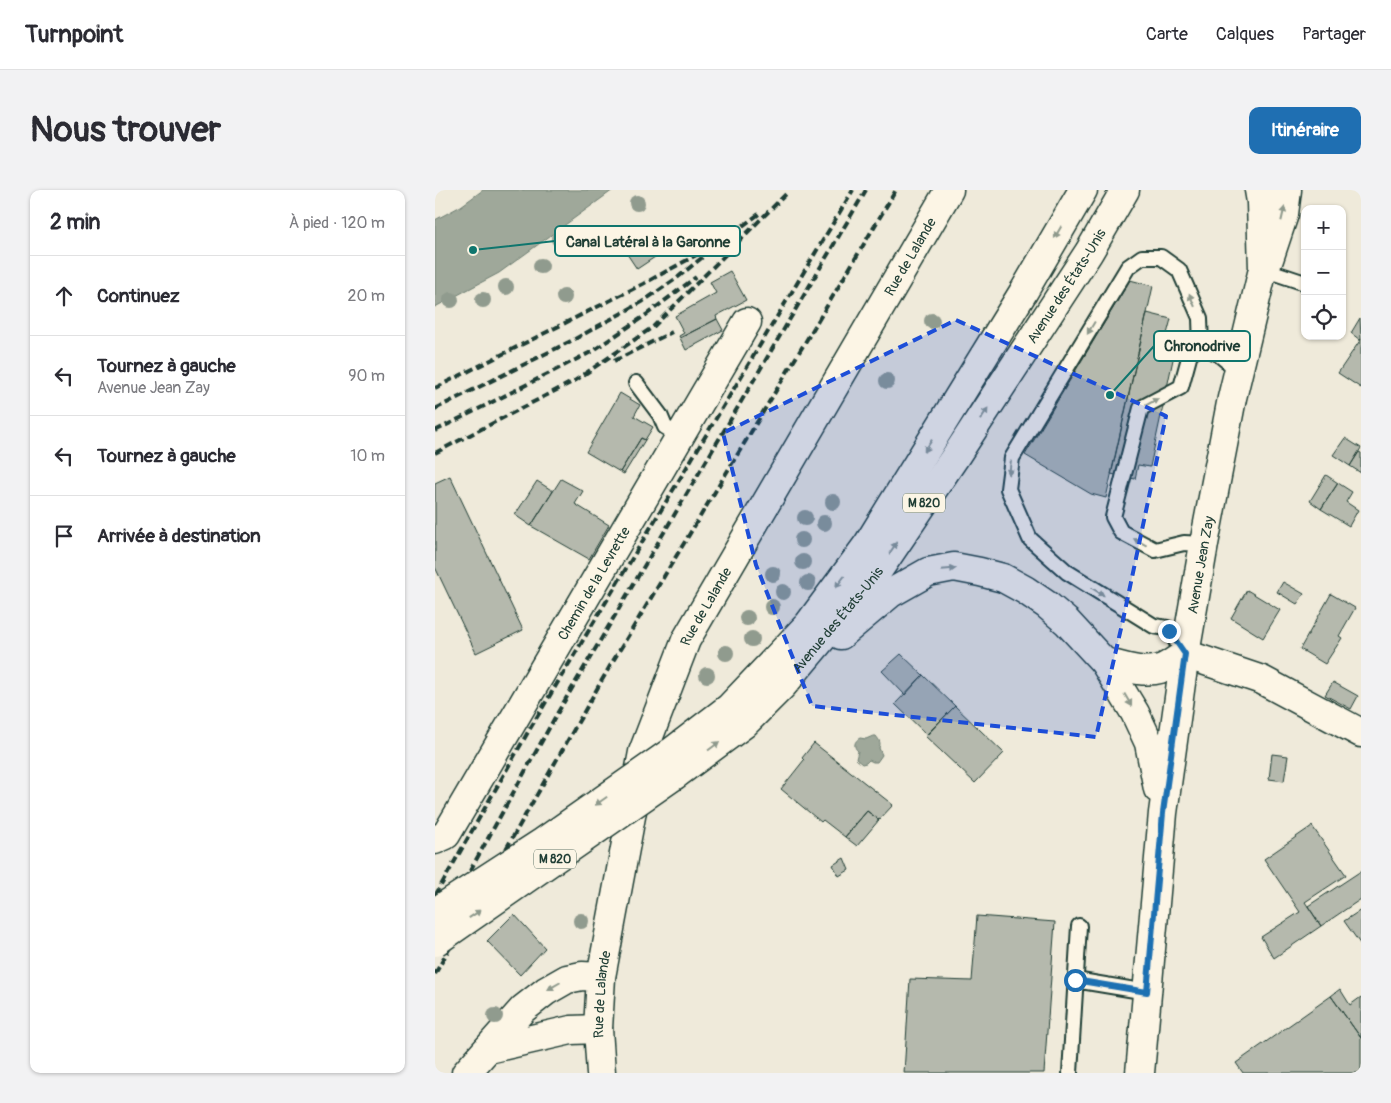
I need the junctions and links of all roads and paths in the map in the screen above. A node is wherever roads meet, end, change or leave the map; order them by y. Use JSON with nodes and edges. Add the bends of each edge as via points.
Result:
{"nodes":[{"id":1,"x":949,"y":190,"type":"edge"},
{"id":2,"x":1083,"y":190,"type":"edge"},
{"id":3,"x":1125,"y":190,"type":"edge"},
{"id":4,"x":1259,"y":190,"type":"edge"},
{"id":5,"x":1287,"y":190,"type":"edge"},
{"id":6,"x":1263,"y":269,"type":"junction"},
{"id":7,"x":1301,"y":282,"type":"edge"},
{"id":8,"x":747,"y":322,"type":"dead end"},
{"id":9,"x":1201,"y":347,"type":"junction"},
{"id":10,"x":1238,"y":370,"type":"junction"},
{"id":11,"x":637,"y":383,"type":"dead end"},
{"id":12,"x":680,"y":436,"type":"junction"},
{"id":13,"x":1203,"y":544,"type":"junction"},
{"id":14,"x":1185,"y":654,"type":"junction"},
{"id":15,"x":1104,"y":662,"type":"junction"},
{"id":16,"x":783,"y":685,"type":"junction"},
{"id":17,"x":1361,"y":733,"type":"edge"},
{"id":18,"x":673,"y":764,"type":"junction"},
{"id":19,"x":1163,"y":813,"type":"junction"},
{"id":20,"x":435,"y":840,"type":"edge"},
{"id":21,"x":435,"y":912,"type":"edge"},
{"id":22,"x":1079,"y":926,"type":"dead end"},
{"id":23,"x":435,"y":942,"type":"edge"},
{"id":24,"x":601,"y":977,"type":"junction"},
{"id":25,"x":1075,"y":980,"type":"junction"},
{"id":26,"x":1147,"y":992,"type":"junction"},
{"id":27,"x":598,"y":1029,"type":"junction"},
{"id":28,"x":488,"y":1049,"type":"junction"},
{"id":29,"x":466,"y":1073,"type":"edge"},
{"id":30,"x":601,"y":1073,"type":"edge"},
{"id":31,"x":1070,"y":1073,"type":"edge"},
{"id":32,"x":1140,"y":1073,"type":"edge"}],
"edges":[{"from":1,"to":24,"type":"main road","name":"Rue de Lalande","via":[[686,640],[643,752]]},
{"from":2,"to":18,"type":"main road","name":"Avenue des États-Unis","number":"M 820","one_way":true,"via":[[862,552],[808,625]]},
{"from":16,"to":3,"type":"main road","name":"Avenue des États-Unis","number":"M 820","one_way":true,"via":[[873,578],[1084,260]]},
{"from":4,"to":6,"type":"main road","name":"Avenue Jean Zay"},
{"from":6,"to":5,"type":"main road","name":"Avenue Jean Zay","one_way":true,"via":[[1284,214]]},
{"from":6,"to":7,"type":"lane"},
{"from":6,"to":10,"type":"main road","name":"Avenue Jean Zay"},
{"from":8,"to":12,"type":"main road","name":"Chemin de la Levrette"},
{"from":9,"to":10,"type":"lane","via":[[1217,353]]},
{"from":13,"to":9,"type":"lane","one_way":true,"via":[[1185,543],[1155,550],[1121,532],[1113,517],[1141,408],[1181,387],[1190,354]]},
{"from":9,"to":14,"type":"lane","one_way":true,"via":[[1200,318],[1179,270],[1161,257],[1142,257],[1128,266],[1012,458],[1008,489],[1029,539],[1067,572],[1154,626],[1167,628]]},
{"from":10,"to":13,"type":"main road","name":"Avenue Jean Zay"},
{"from":11,"to":12,"type":"lane","via":[[665,426]]},
{"from":12,"to":20,"type":"main road","name":"Chemin de la Levrette","via":[[446,835]]},
{"from":13,"to":14,"type":"main road","name":"Avenue Jean Zay"},
{"from":14,"to":15,"type":"main road","via":[[1161,668],[1147,670]]},
{"from":14,"to":17,"type":"main road","via":[[1261,680]]},
{"from":14,"to":19,"type":"main road","name":"Avenue Jean Zay"},
{"from":16,"to":15,"type":"main road","one_way":true,"via":[[891,593],[928,572],[953,567],[1003,578],[1025,590],[1067,622]]},
{"from":15,"to":19,"type":"main road","one_way":true,"via":[[1149,743]]},
{"from":18,"to":16,"type":"main road","name":"Avenue des États-Unis","number":"M 820","one_way":true,"via":[[744,724]]},
{"from":18,"to":21,"type":"main road","name":"Avenue des États-Unis","number":"M 820","one_way":true,"bridge":true},
{"from":23,"to":18,"type":"main road","name":"Avenue des États-Unis","number":"M 820","one_way":true,"bridge":true},
{"from":19,"to":26,"type":"main road","name":"Avenue Jean Zay"},
{"from":22,"to":25,"type":"lane"},
{"from":24,"to":27,"type":"main road","name":"Rue de Lalande"},
{"from":24,"to":28,"type":"main road","one_way":true,"via":[[567,979],[546,991],[523,1009]]},
{"from":25,"to":26,"type":"lane"},
{"from":25,"to":31,"type":"lane"},
{"from":26,"to":32,"type":"main road","name":"Avenue Jean Zay"},
{"from":27,"to":28,"type":"main road","via":[[571,1030]]},
{"from":27,"to":30,"type":"main road","name":"Rue de Lalande"},
{"from":28,"to":29,"type":"main road"}]}
